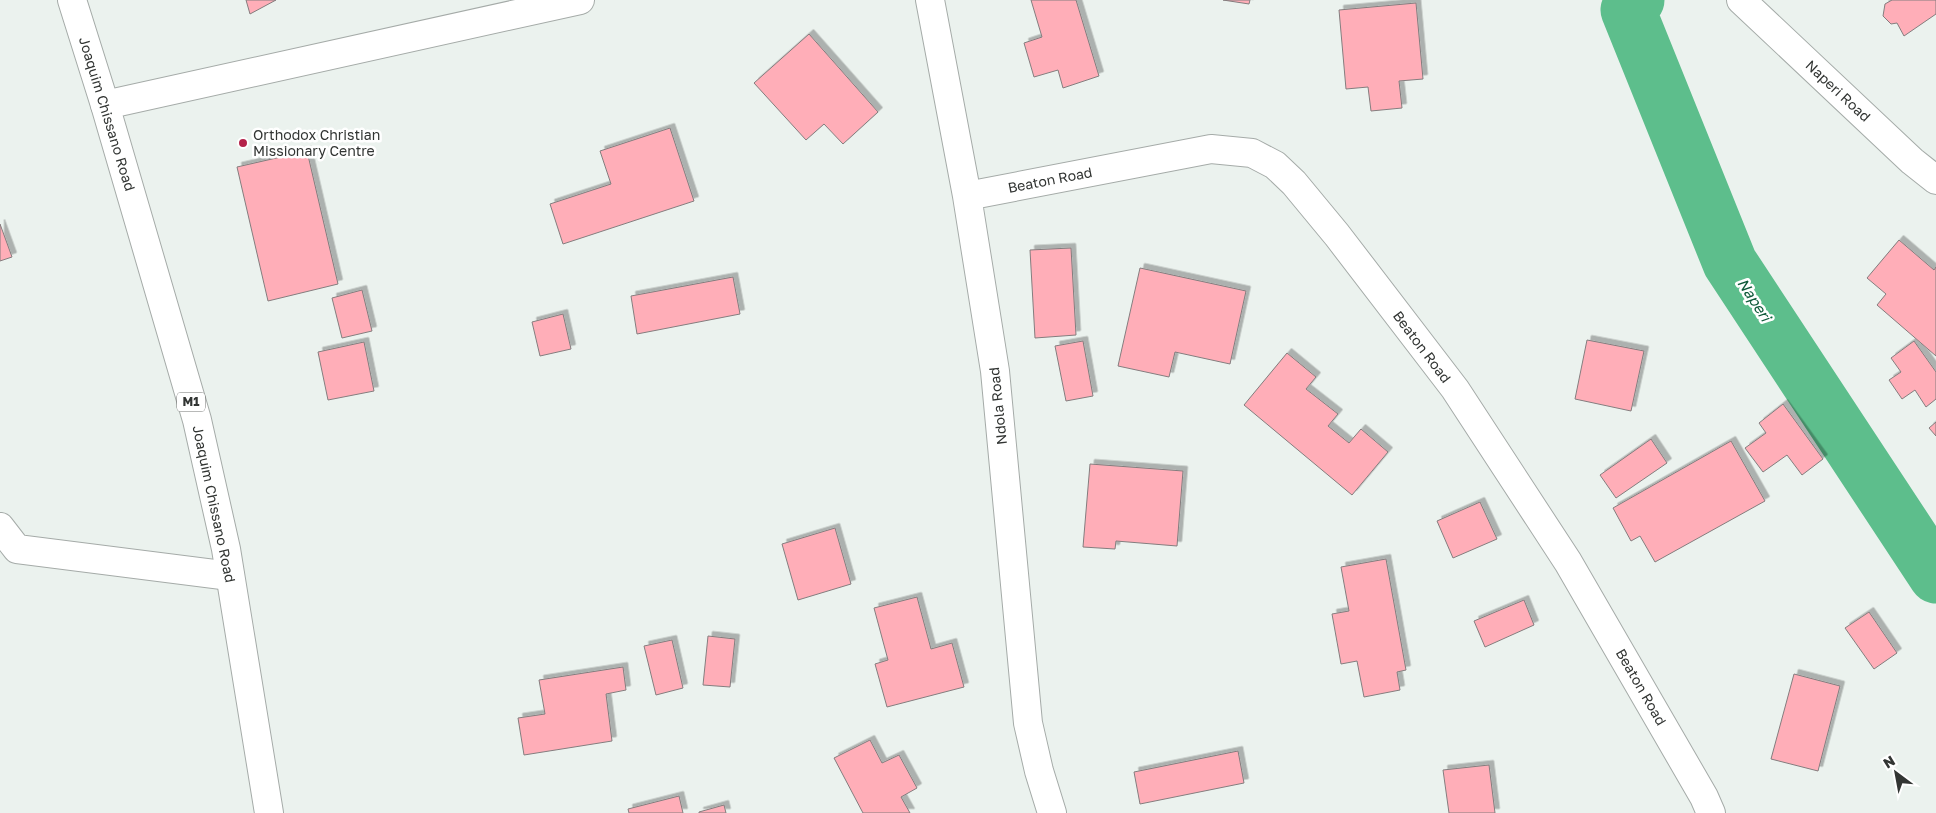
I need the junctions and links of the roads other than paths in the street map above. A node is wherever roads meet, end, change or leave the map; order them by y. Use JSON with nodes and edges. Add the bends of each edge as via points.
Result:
{"nodes":[{"id":1,"x":72,"y":0,"type":"edge"},
{"id":2,"x":580,"y":0,"type":"edge"},
{"id":3,"x":930,"y":0,"type":"edge"},
{"id":4,"x":1741,"y":0,"type":"edge"},
{"id":5,"x":105,"y":105,"type":"junction"},
{"id":6,"x":1936,"y":180,"type":"edge"},
{"id":7,"x":967,"y":196,"type":"junction"},
{"id":8,"x":0,"y":527,"type":"edge"},
{"id":9,"x":230,"y":576,"type":"junction"},
{"id":10,"x":269,"y":813,"type":"edge"},
{"id":11,"x":1052,"y":813,"type":"edge"},
{"id":12,"x":1711,"y":813,"type":"edge"}],
"edges":[{"from":1,"to":5,"type":"main road","name":"Joaquim Chissano Road","number":"M1"},
{"from":2,"to":5,"type":"main road"},
{"from":3,"to":7,"type":"main road","name":"Ndola Road"},
{"from":4,"to":6,"type":"main road","name":"Naperi Road"},
{"from":5,"to":9,"type":"main road","name":"Joaquim Chissano Road","number":"M1","via":[[197,420]]},
{"from":7,"to":11,"type":"main road","name":"Ndola Road","via":[[995,371],[1028,723]]},
{"from":7,"to":12,"type":"main road","name":"Beaton Road","via":[[1211,149],[1252,153],[1275,166],[1294,183],[1337,235],[1455,389],[1568,562]]},
{"from":8,"to":9,"type":"main road","via":[[17,549]]},
{"from":9,"to":10,"type":"main road","name":"Joaquim Chissano Road","number":"M1"}]}
